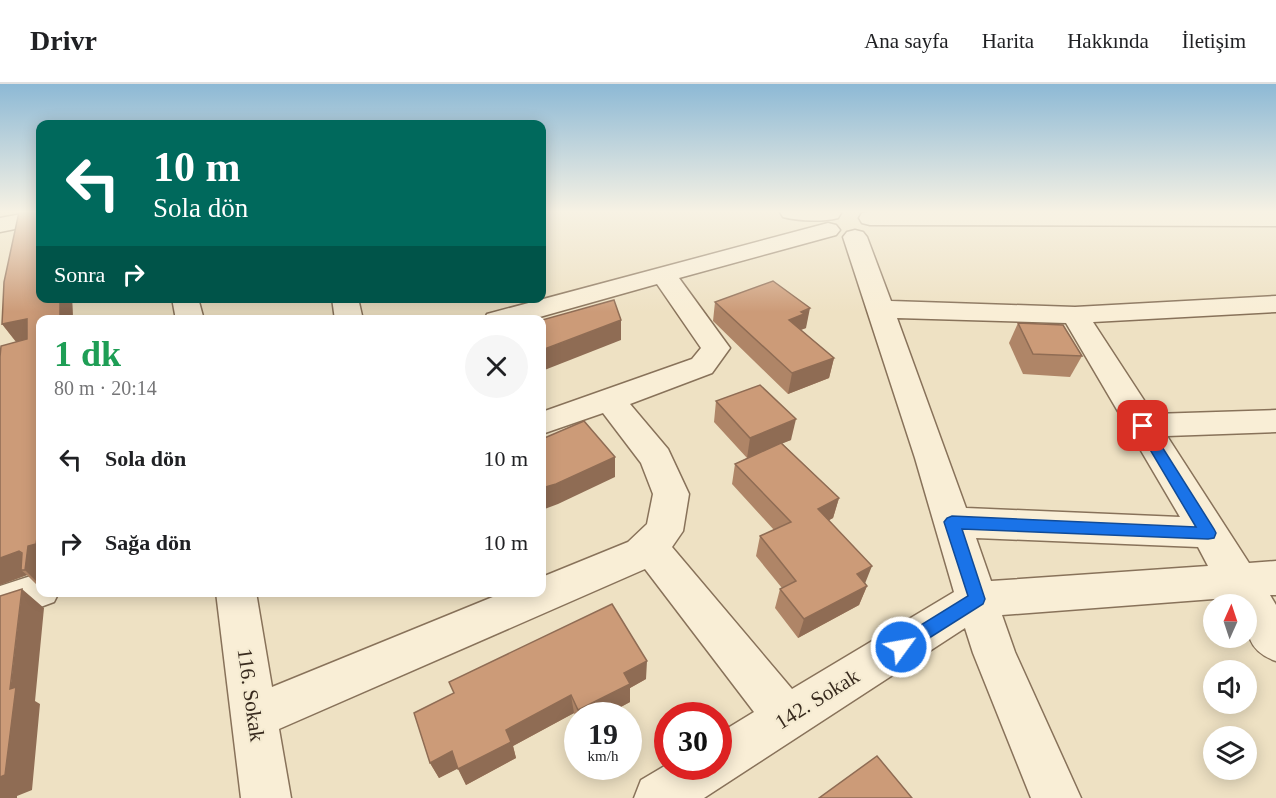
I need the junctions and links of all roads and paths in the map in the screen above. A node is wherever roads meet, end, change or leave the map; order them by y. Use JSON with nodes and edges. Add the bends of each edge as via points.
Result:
{"nodes":[{"id":1,"x":760,"y":245,"type":"edge"},
{"id":2,"x":855,"y":245,"type":"edge"},
{"id":3,"x":663,"y":274,"type":"junction"},
{"id":4,"x":1276,"y":304,"type":"edge"},
{"id":5,"x":880,"y":309,"type":"junction"},
{"id":6,"x":515,"y":315,"type":"edge"},
{"id":7,"x":1076,"y":315,"type":"junction"},
{"id":8,"x":609,"y":400,"type":"junction"},
{"id":9,"x":1276,"y":421,"type":"edge"},
{"id":10,"x":546,"y":422,"type":"edge"},
{"id":11,"x":1143,"y":426,"type":"junction"},
{"id":12,"x":952,"y":522,"type":"junction"},
{"id":13,"x":1208,"y":533,"type":"junction"},
{"id":14,"x":649,"y":546,"type":"junction"},
{"id":15,"x":1276,"y":578,"type":"edge"},
{"id":16,"x":1238,"y":581,"type":"junction"},
{"id":17,"x":36,"y":591,"type":"edge"},
{"id":18,"x":546,"y":594,"type":"edge"},
{"id":19,"x":237,"y":597,"type":"edge"},
{"id":20,"x":538,"y":597,"type":"edge"},
{"id":21,"x":977,"y":599,"type":"junction"},
{"id":22,"x":0,"y":604,"type":"edge"},
{"id":23,"x":1276,"y":642,"type":"edge"},
{"id":24,"x":255,"y":717,"type":"junction"},
{"id":25,"x":787,"y":718,"type":"junction"},
{"id":26,"x":732,"y":752,"type":"edge"},
{"id":27,"x":688,"y":780,"type":"edge"},
{"id":28,"x":266,"y":798,"type":"edge"},
{"id":29,"x":659,"y":798,"type":"edge"},
{"id":30,"x":1056,"y":798,"type":"edge"}],
"edges":[{"from":1,"to":3,"type":"street"},
{"from":2,"to":5,"type":"street"},
{"from":3,"to":6,"type":"street"},
{"from":3,"to":8,"type":"street","via":[[716,348],[702,366]]},
{"from":4,"to":7,"type":"street"},
{"from":5,"to":7,"type":"street"},
{"from":5,"to":12,"type":"street"},
{"from":7,"to":11,"type":"street"},
{"from":8,"to":10,"type":"street"},
{"from":8,"to":14,"type":"street","via":[[656,458],[670,494],[664,531]]},
{"from":9,"to":11,"type":"street"},
{"from":11,"to":13,"type":"street"},
{"from":12,"to":13,"type":"street"},
{"from":12,"to":21,"type":"street"},
{"from":13,"to":16,"type":"street"},
{"from":14,"to":18,"type":"street","via":[[642,553]]},
{"from":14,"to":25,"type":"street"},
{"from":15,"to":16,"type":"street"},
{"from":16,"to":21,"type":"street"},
{"from":16,"to":23,"type":"street"},
{"from":17,"to":22,"type":"street"},
{"from":19,"to":24,"type":"street","name":"116. Sokak"},
{"from":20,"to":24,"type":"street"},
{"from":21,"to":25,"type":"street","name":"142. Sokak"},
{"from":21,"to":30,"type":"street","via":[[994,653]]},
{"from":24,"to":28,"type":"street","name":"116. Sokak"},
{"from":25,"to":26,"type":"street","name":"142. Sokak"},
{"from":27,"to":29,"type":"street"}]}
